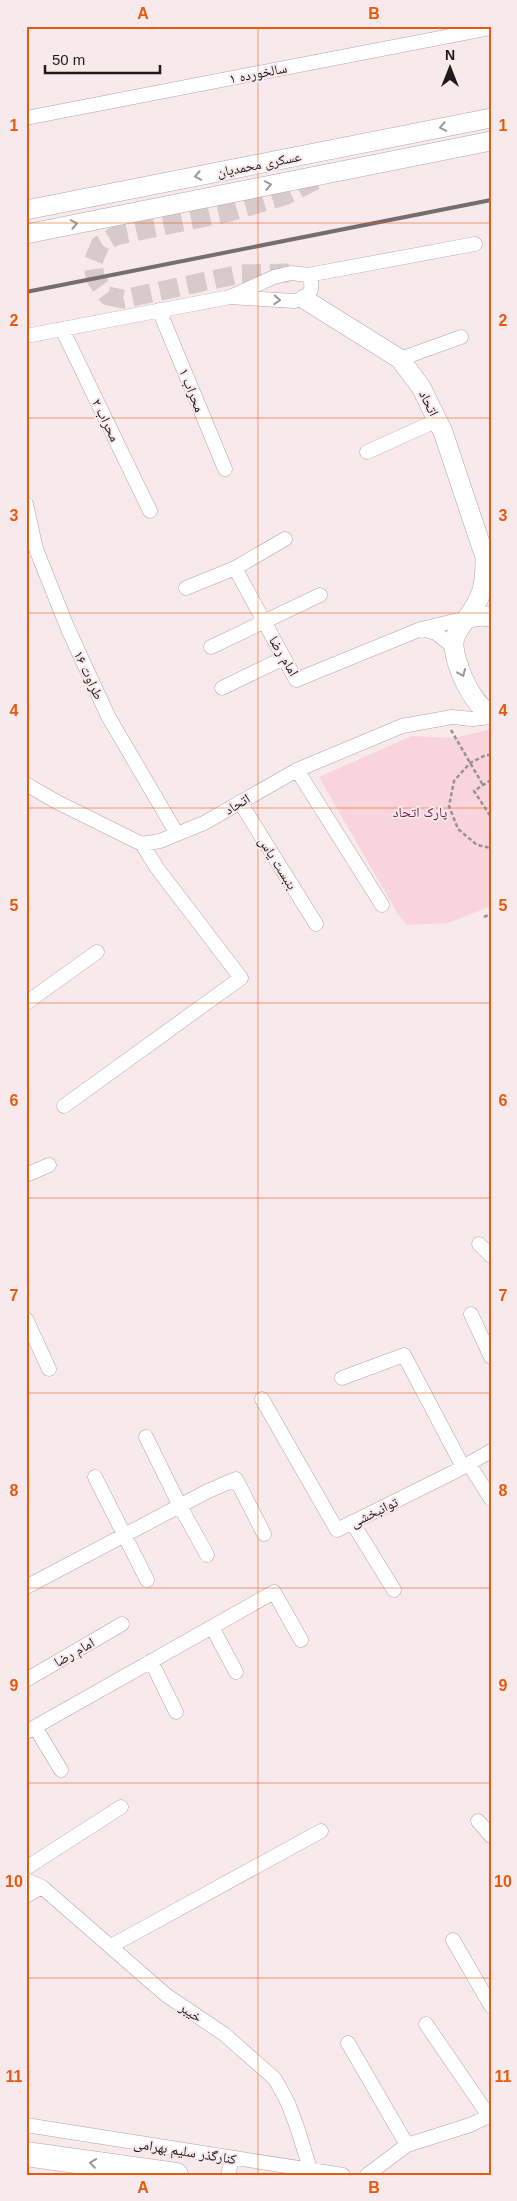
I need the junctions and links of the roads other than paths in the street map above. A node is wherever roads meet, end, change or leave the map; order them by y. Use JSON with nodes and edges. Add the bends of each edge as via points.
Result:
{"nodes":[{"id":1,"x":491,"y":28,"type":"edge"},
{"id":2,"x":26,"y":118,"type":"edge"},
{"id":3,"x":491,"y":118,"type":"edge"},
{"id":4,"x":491,"y":141,"type":"edge"},
{"id":5,"x":26,"y":210,"type":"edge"},
{"id":6,"x":26,"y":234,"type":"edge"},
{"id":7,"x":475,"y":244,"type":"dead end"},
{"id":8,"x":308,"y":275,"type":"junction"},
{"id":9,"x":230,"y":297,"type":"junction"},
{"id":10,"x":304,"y":299,"type":"junction"},
{"id":11,"x":159,"y":310,"type":"junction"},
{"id":12,"x":62,"y":329,"type":"junction"},
{"id":13,"x":26,"y":336,"type":"edge"},
{"id":14,"x":461,"y":337,"type":"dead end"},
{"id":15,"x":400,"y":359,"type":"junction"},
{"id":16,"x":438,"y":420,"type":"junction"},
{"id":17,"x":367,"y":452,"type":"dead end"},
{"id":18,"x":225,"y":469,"type":"dead end"},
{"id":19,"x":26,"y":504,"type":"edge"},
{"id":20,"x":150,"y":512,"type":"dead end"},
{"id":21,"x":285,"y":539,"type":"dead end"},
{"id":22,"x":488,"y":567,"type":"edge"},
{"id":23,"x":235,"y":568,"type":"junction"},
{"id":24,"x":186,"y":588,"type":"dead end"},
{"id":25,"x":320,"y":595,"type":"dead end"},
{"id":26,"x":467,"y":618,"type":"junction"},
{"id":27,"x":491,"y":618,"type":"edge"},
{"id":28,"x":264,"y":622,"type":"junction"},
{"id":29,"x":421,"y":629,"type":"junction"},
{"id":30,"x":211,"y":647,"type":"dead end"},
{"id":31,"x":455,"y":648,"type":"junction"},
{"id":32,"x":284,"y":658,"type":"junction"},
{"id":33,"x":222,"y":688,"type":"dead end"},
{"id":34,"x":476,"y":701,"type":"junction"},
{"id":35,"x":491,"y":715,"type":"edge"},
{"id":36,"x":448,"y":717,"type":"junction"},
{"id":37,"x":298,"y":770,"type":"junction"},
{"id":38,"x":26,"y":784,"type":"edge"},
{"id":39,"x":240,"y":802,"type":"junction"},
{"id":40,"x":177,"y":834,"type":"junction"},
{"id":41,"x":142,"y":844,"type":"junction"},
{"id":42,"x":382,"y":906,"type":"dead end"},
{"id":43,"x":316,"y":924,"type":"dead end"},
{"id":44,"x":97,"y":952,"type":"dead end"},
{"id":45,"x":26,"y":1003,"type":"edge"},
{"id":46,"x":64,"y":1106,"type":"dead end"},
{"id":47,"x":49,"y":1164,"type":"dead end"},
{"id":48,"x":26,"y":1175,"type":"edge"},
{"id":49,"x":479,"y":1244,"type":"dead end"},
{"id":50,"x":491,"y":1256,"type":"edge"},
{"id":51,"x":471,"y":1314,"type":"dead end"},
{"id":52,"x":26,"y":1319,"type":"edge"},
{"id":53,"x":491,"y":1358,"type":"edge"},
{"id":54,"x":49,"y":1369,"type":"dead end"},
{"id":55,"x":342,"y":1378,"type":"dead end"},
{"id":56,"x":262,"y":1399,"type":"dead end"},
{"id":57,"x":146,"y":1437,"type":"dead end"},
{"id":58,"x":491,"y":1451,"type":"edge"},
{"id":59,"x":466,"y":1465,"type":"junction"},
{"id":60,"x":95,"y":1477,"type":"dead end"},
{"id":61,"x":491,"y":1498,"type":"edge"},
{"id":62,"x":180,"y":1506,"type":"junction"},
{"id":63,"x":352,"y":1522,"type":"junction"},
{"id":64,"x":264,"y":1534,"type":"dead end"},
{"id":65,"x":123,"y":1536,"type":"junction"},
{"id":66,"x":207,"y":1556,"type":"dead end"},
{"id":67,"x":147,"y":1580,"type":"dead end"},
{"id":68,"x":26,"y":1587,"type":"edge"},
{"id":69,"x":394,"y":1590,"type":"dead end"},
{"id":70,"x":122,"y":1624,"type":"dead end"},
{"id":71,"x":212,"y":1627,"type":"junction"},
{"id":72,"x":301,"y":1640,"type":"dead end"},
{"id":73,"x":151,"y":1662,"type":"junction"},
{"id":74,"x":236,"y":1672,"type":"dead end"},
{"id":75,"x":26,"y":1680,"type":"edge"},
{"id":76,"x":176,"y":1712,"type":"dead end"},
{"id":77,"x":31,"y":1730,"type":"edge"},
{"id":78,"x":61,"y":1770,"type":"dead end"},
{"id":79,"x":122,"y":1807,"type":"dead end"},
{"id":80,"x":478,"y":1821,"type":"dead end"},
{"id":81,"x":321,"y":1831,"type":"dead end"},
{"id":82,"x":491,"y":1836,"type":"edge"},
{"id":83,"x":26,"y":1868,"type":"edge"},
{"id":84,"x":26,"y":1880,"type":"edge"},
{"id":85,"x":42,"y":1887,"type":"junction"},
{"id":86,"x":26,"y":1896,"type":"edge"},
{"id":87,"x":453,"y":1940,"type":"dead end"},
{"id":88,"x":111,"y":1946,"type":"junction"},
{"id":89,"x":491,"y":2006,"type":"edge"},
{"id":90,"x":426,"y":2024,"type":"dead end"},
{"id":91,"x":348,"y":2043,"type":"dead end"},
{"id":92,"x":26,"y":2125,"type":"edge"},
{"id":93,"x":406,"y":2145,"type":"junction"},
{"id":94,"x":26,"y":2154,"type":"edge"},
{"id":95,"x":232,"y":2159,"type":"junction"},
{"id":96,"x":312,"y":2172,"type":"edge"},
{"id":97,"x":176,"y":2175,"type":"edge"},
{"id":98,"x":228,"y":2175,"type":"edge"},
{"id":99,"x":343,"y":2175,"type":"edge"},
{"id":100,"x":367,"y":2175,"type":"edge"}],
"edges":[{"from":1,"to":2,"type":"street","name":"سالخورده ۱"},
{"from":3,"to":5,"type":"main road","name":"عسکری محمدیان","one_way":true},
{"from":6,"to":4,"type":"main road","name":"عسکری محمدیان","one_way":true},
{"from":7,"to":8,"type":"street"},
{"from":8,"to":9,"type":"street","via":[[291,273],[274,277]]},
{"from":8,"to":10,"type":"street","via":[[312,288]]},
{"from":9,"to":10,"type":"street","one_way":true},
{"from":9,"to":11,"type":"street"},
{"from":10,"to":15,"type":"main road","name":"اتحاد"},
{"from":11,"to":12,"type":"street"},
{"from":11,"to":18,"type":"street","name":"محراب ۱"},
{"from":12,"to":13,"type":"street"},
{"from":12,"to":20,"type":"street","name":"محراب ۲"},
{"from":14,"to":15,"type":"street"},
{"from":15,"to":16,"type":"main road","name":"اتحاد","via":[[421,387]]},
{"from":16,"to":17,"type":"street"},
{"from":16,"to":22,"type":"main road","name":"اتحاد"},
{"from":19,"to":40,"type":"street","name":"طراوت ۱۶","via":[[36,549],[68,629],[108,716]]},
{"from":21,"to":23,"type":"street"},
{"from":22,"to":26,"type":"main road","name":"اتحاد","via":[[480,600]]},
{"from":23,"to":24,"type":"street"},
{"from":23,"to":28,"type":"street","name":"امام رضا"},
{"from":25,"to":28,"type":"street"},
{"from":26,"to":27,"type":"main road"},
{"from":26,"to":29,"type":"street","name":"امام رضا"},
{"from":26,"to":31,"type":"main road","name":"اتحاد","via":[[454,641]]},
{"from":28,"to":30,"type":"street"},
{"from":28,"to":32,"type":"street","name":"امام رضا"},
{"from":29,"to":31,"type":"street","via":[[436,633]]},
{"from":29,"to":32,"type":"street","name":"امام رضا","via":[[296,680]]},
{"from":31,"to":34,"type":"main road","one_way":true},
{"from":32,"to":33,"type":"street"},
{"from":34,"to":35,"type":"main road"},
{"from":34,"to":36,"type":"street","name":"اتحاد"},
{"from":35,"to":36,"type":"street","name":"اتحاد","via":[[473,719]]},
{"from":36,"to":37,"type":"street","name":"اتحاد","via":[[402,726]]},
{"from":37,"to":39,"type":"street","name":"اتحاد"},
{"from":37,"to":42,"type":"street"},
{"from":38,"to":41,"type":"street"},
{"from":39,"to":40,"type":"street","name":"اتحاد"},
{"from":39,"to":43,"type":"street","name":"بنبست یاس"},
{"from":40,"to":41,"type":"street","name":"اتحاد"},
{"from":41,"to":46,"type":"street","via":[[242,978]]},
{"from":44,"to":45,"type":"street"},
{"from":47,"to":48,"type":"street"},
{"from":49,"to":50,"type":"street"},
{"from":51,"to":53,"type":"street"},
{"from":52,"to":54,"type":"street"},
{"from":55,"to":59,"type":"street","via":[[404,1355]]},
{"from":56,"to":63,"type":"street","name":"توانبخشی","via":[[337,1530]]},
{"from":57,"to":62,"type":"street"},
{"from":58,"to":59,"type":"street","name":"توانبخشی"},
{"from":59,"to":61,"type":"street"},
{"from":59,"to":63,"type":"street","name":"توانبخشی"},
{"from":60,"to":65,"type":"street"},
{"from":62,"to":64,"type":"street","via":[[236,1479]]},
{"from":62,"to":65,"type":"street"},
{"from":62,"to":66,"type":"street"},
{"from":63,"to":69,"type":"street"},
{"from":65,"to":67,"type":"street"},
{"from":65,"to":68,"type":"street"},
{"from":70,"to":75,"type":"street","name":"امام رضا"},
{"from":71,"to":72,"type":"street","via":[[274,1592]]},
{"from":71,"to":73,"type":"street"},
{"from":71,"to":74,"type":"street"},
{"from":73,"to":76,"type":"street"},
{"from":73,"to":77,"type":"street"},
{"from":77,"to":78,"type":"street"},
{"from":79,"to":83,"type":"street"},
{"from":80,"to":82,"type":"street"},
{"from":81,"to":88,"type":"street"},
{"from":84,"to":85,"type":"street","name":"خیبر"},
{"from":85,"to":86,"type":"street"},
{"from":85,"to":88,"type":"street","name":"خیبر"},
{"from":87,"to":89,"type":"street"},
{"from":88,"to":96,"type":"street","name":"خیبر","via":[[166,1995],[224,2034],[275,2079],[298,2127]]},
{"from":90,"to":93,"type":"street","via":[[489,2116]]},
{"from":91,"to":93,"type":"street"},
{"from":92,"to":95,"type":"street","name":"کنارگذر سلیم بهرامی"},
{"from":93,"to":100,"type":"street"},
{"from":97,"to":94,"type":"highway","one_way":true},
{"from":95,"to":96,"type":"street","name":"کنارگذر سلیم بهرامی"},
{"from":95,"to":98,"type":"street"},
{"from":96,"to":99,"type":"street","name":"کنارگذر سلیم بهرامی"}]}
